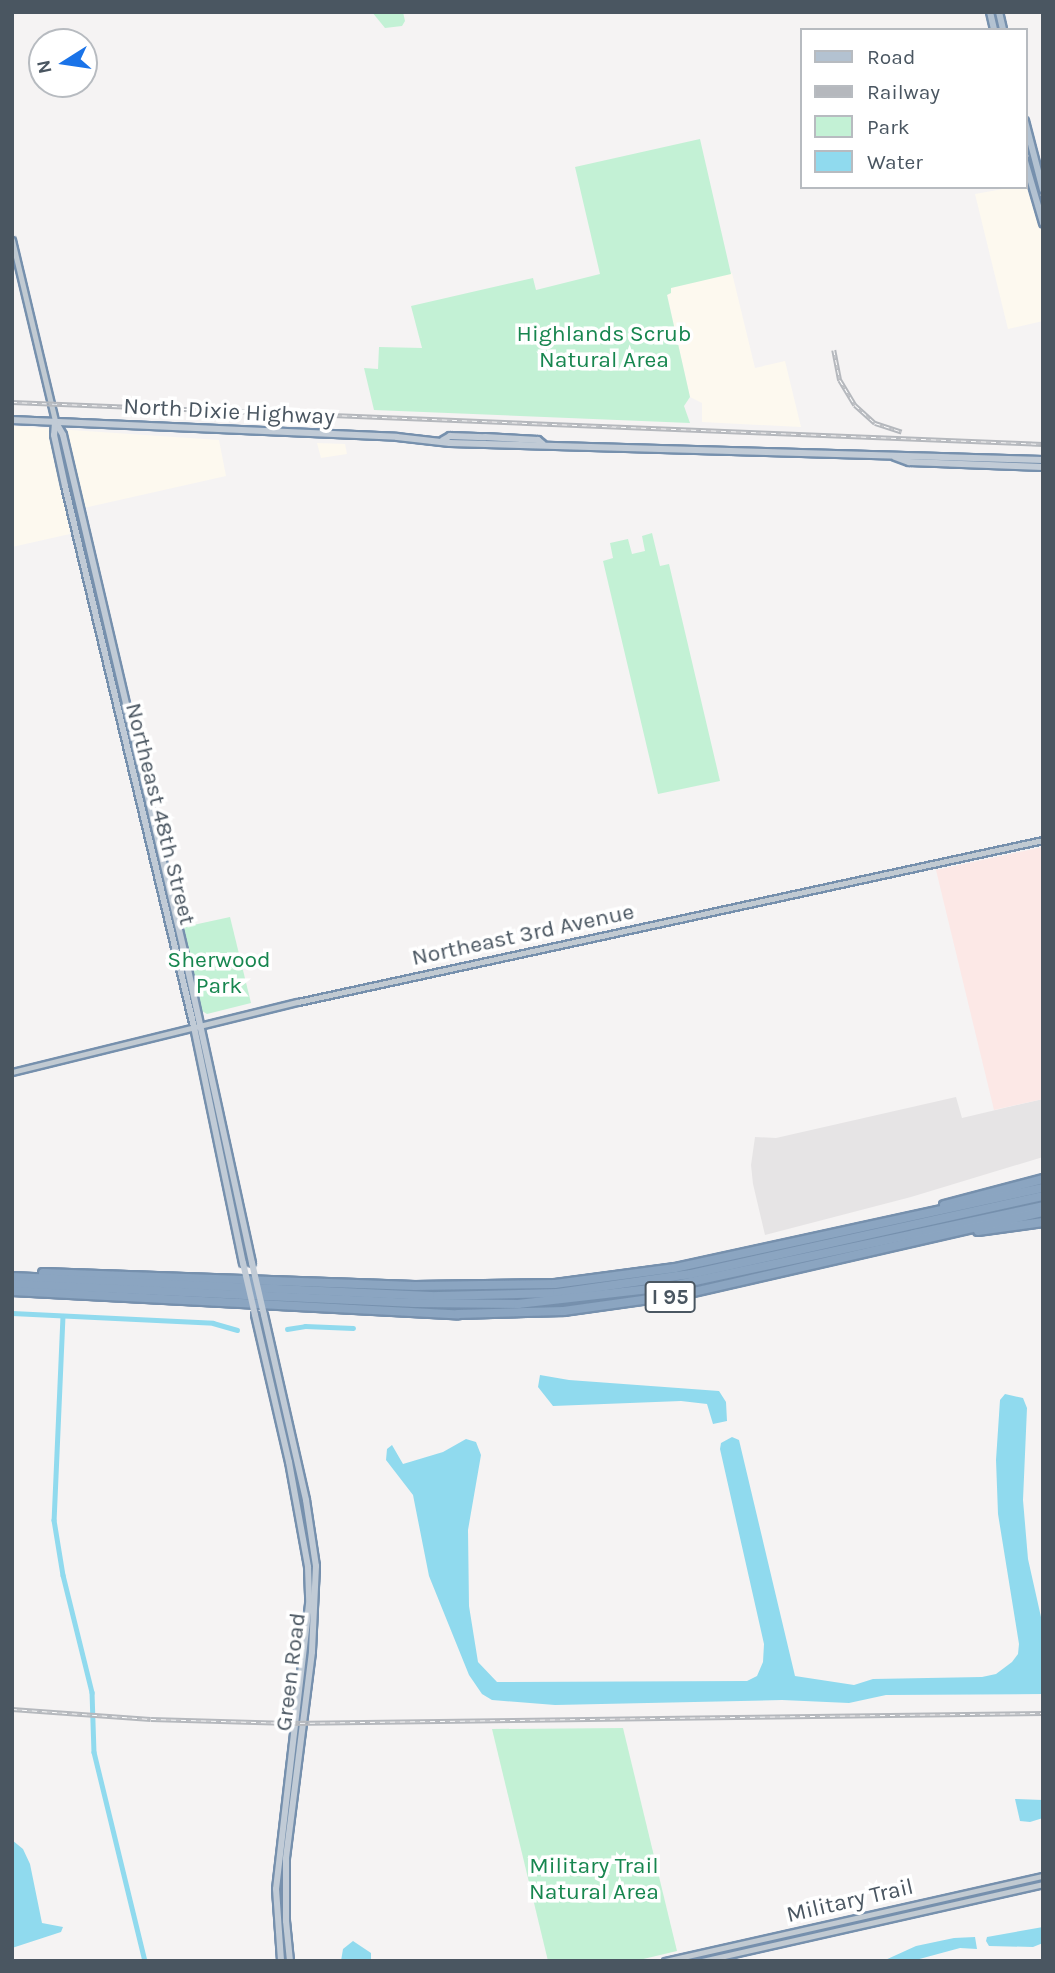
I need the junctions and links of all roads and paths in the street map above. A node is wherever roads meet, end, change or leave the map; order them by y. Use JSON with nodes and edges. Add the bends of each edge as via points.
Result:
{"nodes":[{"id":1,"x":1027,"y":129,"type":"edge"},
{"id":2,"x":1027,"y":166,"type":"edge"},
{"id":3,"x":1043,"y":190,"type":"edge"},
{"id":4,"x":1039,"y":199,"type":"edge"},
{"id":5,"x":1043,"y":223,"type":"edge"},
{"id":6,"x":12,"y":240,"type":"edge"},
{"id":7,"x":12,"y":420,"type":"edge"},
{"id":8,"x":55,"y":421,"type":"junction"},
{"id":9,"x":893,"y":456,"type":"junction"},
{"id":10,"x":1043,"y":460,"type":"edge"},
{"id":11,"x":1043,"y":467,"type":"edge"},
{"id":12,"x":84,"y":571,"type":"junction"},
{"id":13,"x":104,"y":617,"type":"junction"},
{"id":14,"x":1043,"y":840,"type":"edge"},
{"id":15,"x":172,"y":935,"type":"junction"},
{"id":16,"x":184,"y":951,"type":"junction"},
{"id":17,"x":197,"y":1026,"type":"junction"},
{"id":18,"x":12,"y":1072,"type":"edge"},
{"id":19,"x":1043,"y":1179,"type":"edge"},
{"id":20,"x":1043,"y":1188,"type":"edge"},
{"id":21,"x":1043,"y":1196,"type":"edge"},
{"id":22,"x":1043,"y":1206,"type":"edge"},
{"id":23,"x":1043,"y":1212,"type":"edge"},
{"id":24,"x":889,"y":1222,"type":"junction"},
{"id":25,"x":1043,"y":1222,"type":"edge"},
{"id":26,"x":918,"y":1233,"type":"junction"},
{"id":27,"x":910,"y":1242,"type":"junction"},
{"id":28,"x":12,"y":1274,"type":"edge"},
{"id":29,"x":662,"y":1279,"type":"junction"},
{"id":30,"x":600,"y":1280,"type":"junction"},
{"id":31,"x":12,"y":1284,"type":"edge"},
{"id":32,"x":12,"y":1291,"type":"edge"},
{"id":33,"x":426,"y":1312,"type":"junction"},
{"id":34,"x":293,"y":1461,"type":"junction"},
{"id":35,"x":1043,"y":1876,"type":"edge"},
{"id":36,"x":1043,"y":1884,"type":"edge"},
{"id":37,"x":281,"y":1961,"type":"edge"},
{"id":38,"x":290,"y":1961,"type":"edge"},
{"id":39,"x":665,"y":1961,"type":"edge"},
{"id":40,"x":702,"y":1961,"type":"edge"}],
"edges":[{"from":1,"to":3,"type":"main road"},
{"from":2,"to":4,"type":"main road"},
{"from":4,"to":5,"type":"main road"},
{"from":6,"to":8,"type":"street","name":"Northeast 48th Street"},
{"from":7,"to":8,"type":"main road","name":"North Dixie Highway"},
{"from":8,"to":9,"type":"main road","name":"North Dixie Highway","via":[[450,443]]},
{"from":8,"to":12,"type":"main road","name":"Northeast 48th Street","via":[[54,435]]},
{"from":8,"to":13,"type":"main road","name":"Northeast 48th Street","via":[[63,435]]},
{"from":9,"to":10,"type":"main road","name":"North Dixie Highway"},
{"from":9,"to":11,"type":"main road","name":"North Dixie Highway","via":[[909,462]]},
{"from":12,"to":13,"type":"main road","via":[[97,612]]},
{"from":12,"to":15,"type":"main road","name":"Northeast 48th Street"},
{"from":13,"to":16,"type":"main road","name":"Northeast 48th Street"},
{"from":14,"to":17,"type":"street","name":"Northeast 3rd Avenue"},
{"from":15,"to":16,"type":"main road"},
{"from":15,"to":17,"type":"main road","name":"Northeast 48th Street"},
{"from":16,"to":17,"type":"main road","name":"Northeast 48th Street"},
{"from":17,"to":18,"type":"street","name":"Northeast 3rd Avenue"},
{"from":17,"to":34,"type":"main road","name":"Northeast 48th Street","bridge":true},
{"from":17,"to":34,"type":"main road","name":"Northeast 48th Street","bridge":true,"via":[[243,1263]]},
{"from":19,"to":24,"type":"highway"},
{"from":20,"to":24,"type":"highway","number":"I 95"},
{"from":21,"to":29,"type":"highway"},
{"from":22,"to":26,"type":"highway"},
{"from":23,"to":27,"type":"highway","number":"I 95"},
{"from":24,"to":30,"type":"highway","number":"I 95"},
{"from":25,"to":27,"type":"highway"},
{"from":26,"to":31,"type":"highway","via":[[660,1289],[526,1303],[414,1303]]},
{"from":26,"to":33,"type":"highway","via":[[624,1300]]},
{"from":27,"to":33,"type":"highway","number":"I 95","via":[[624,1305],[527,1314]]},
{"from":28,"to":29,"type":"highway","via":[[474,1296],[557,1293]]},
{"from":28,"to":30,"type":"highway","number":"I 95","via":[[465,1287]]},
{"from":29,"to":30,"type":"highway"},
{"from":32,"to":33,"type":"highway","number":"I 95"},
{"from":34,"to":37,"type":"main road","name":"Green Road","via":[[309,1604],[276,1889]]},
{"from":34,"to":38,"type":"main road","name":"Green Road","via":[[313,1532],[316,1606],[290,1816],[285,1889]]},
{"from":35,"to":39,"type":"street","name":"Military Trail"},
{"from":36,"to":40,"type":"street","name":"Military Trail"}]}
